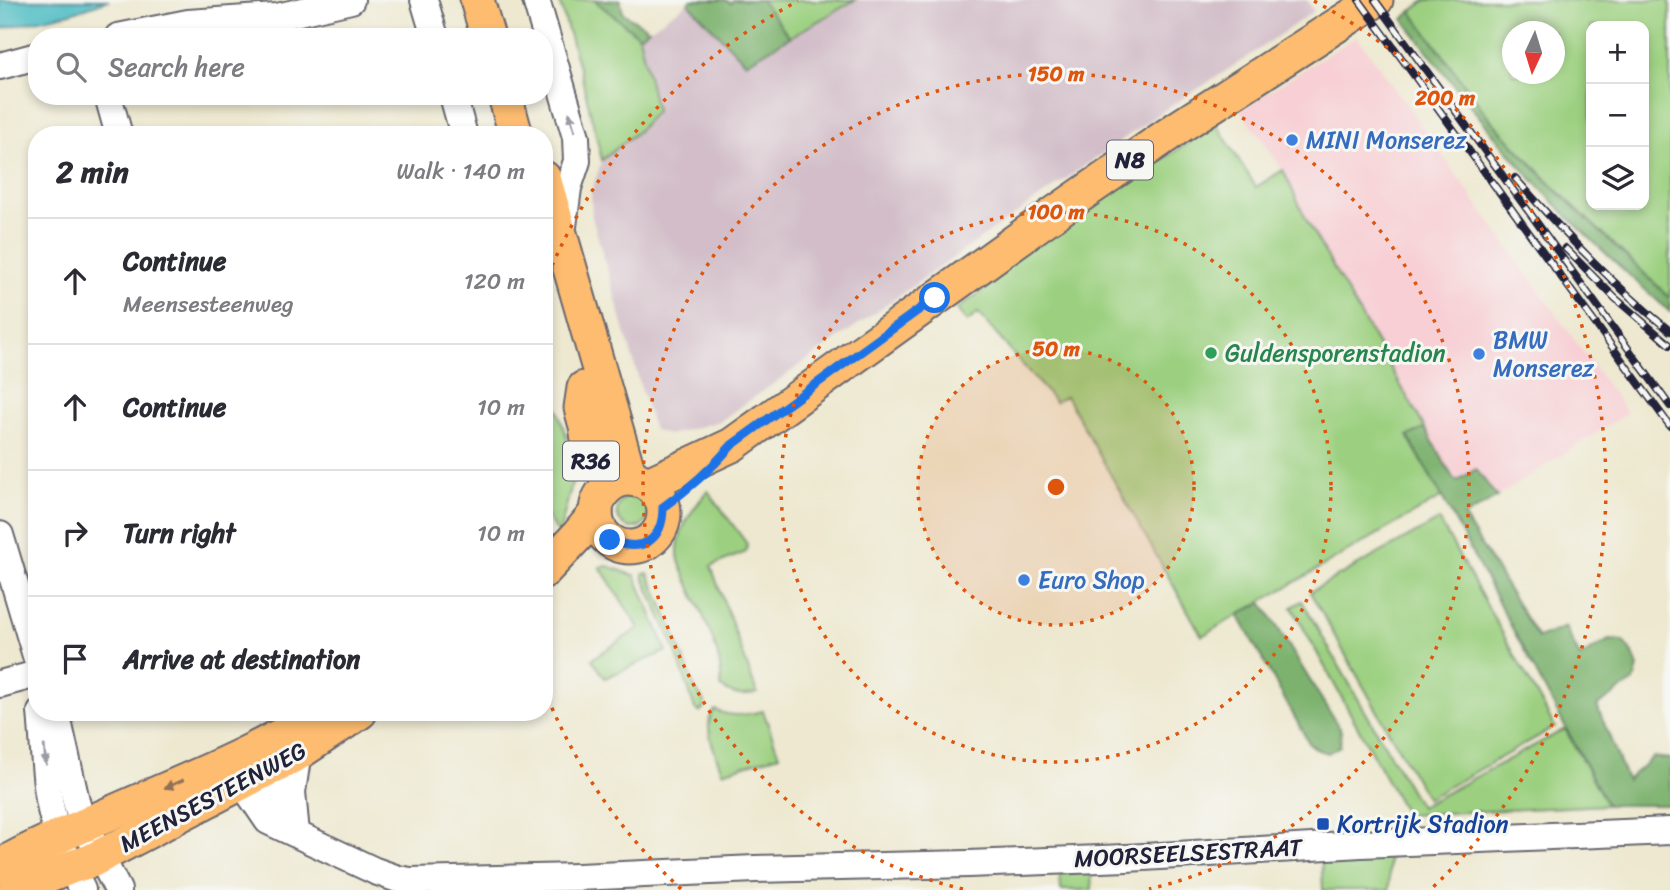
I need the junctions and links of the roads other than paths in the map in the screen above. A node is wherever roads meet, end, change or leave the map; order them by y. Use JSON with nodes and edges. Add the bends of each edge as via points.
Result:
{"nodes":[{"id":1,"x":351,"y":0,"type":"edge"},
{"id":2,"x":424,"y":0,"type":"edge"},
{"id":3,"x":477,"y":0,"type":"edge"},
{"id":4,"x":493,"y":0,"type":"edge"},
{"id":5,"x":536,"y":0,"type":"edge"},
{"id":6,"x":1376,"y":0,"type":"edge"},
{"id":7,"x":163,"y":28,"type":"edge"},
{"id":8,"x":432,"y":28,"type":"edge"},
{"id":9,"x":485,"y":28,"type":"edge"},
{"id":10,"x":501,"y":28,"type":"edge"},
{"id":11,"x":544,"y":28,"type":"edge"},
{"id":12,"x":28,"y":58,"type":"edge"},
{"id":13,"x":553,"y":58,"type":"edge"},
{"id":14,"x":0,"y":66,"type":"edge"},
{"id":15,"x":111,"y":105,"type":"edge"},
{"id":16,"x":456,"y":105,"type":"edge"},
{"id":17,"x":508,"y":105,"type":"edge"},
{"id":18,"x":524,"y":105,"type":"edge"},
{"id":19,"x":117,"y":126,"type":"edge"},
{"id":20,"x":461,"y":126,"type":"edge"},
{"id":21,"x":513,"y":126,"type":"edge"},
{"id":22,"x":529,"y":126,"type":"edge"},
{"id":23,"x":553,"y":231,"type":"edge"},
{"id":24,"x":553,"y":235,"type":"edge"},
{"id":25,"x":553,"y":237,"type":"edge"},
{"id":26,"x":584,"y":387,"type":"junction"},
{"id":27,"x":620,"y":507,"type":"junction"},
{"id":28,"x":0,"y":535,"type":"edge"},
{"id":29,"x":553,"y":565,"type":"edge"},
{"id":30,"x":28,"y":629,"type":"edge"},
{"id":31,"x":28,"y":676,"type":"edge"},
{"id":32,"x":0,"y":684,"type":"edge"},
{"id":33,"x":42,"y":721,"type":"edge"},
{"id":34,"x":58,"y":721,"type":"edge"},
{"id":35,"x":325,"y":721,"type":"edge"},
{"id":36,"x":301,"y":727,"type":"edge"},
{"id":37,"x":244,"y":768,"type":"junction"},
{"id":38,"x":71,"y":831,"type":"junction"},
{"id":39,"x":1670,"y":831,"type":"edge"},
{"id":40,"x":296,"y":833,"type":"junction"},
{"id":41,"x":0,"y":866,"type":"edge"},
{"id":42,"x":84,"y":871,"type":"edge"},
{"id":43,"x":580,"y":883,"type":"edge"},
{"id":44,"x":15,"y":890,"type":"edge"},
{"id":45,"x":118,"y":890,"type":"edge"}],
"edges":[{"from":1,"to":7,"type":"street","via":[[276,18]]},
{"from":2,"to":8,"type":"street"},
{"from":3,"to":9,"type":"main road"},
{"from":4,"to":10,"type":"main road"},
{"from":11,"to":5,"type":"street","one_way":true},
{"from":6,"to":27,"type":"main road","number":"N8","via":[[1042,222],[732,445],[688,490]]},
{"from":12,"to":14,"type":"street"},
{"from":23,"to":13,"type":"street","one_way":true,"via":[[563,226],[577,161],[576,137]]},
{"from":15,"to":19,"type":"street"},
{"from":16,"to":20,"type":"street"},
{"from":17,"to":21,"type":"main road"},
{"from":18,"to":22,"type":"main road"},
{"from":24,"to":27,"type":"main road","number":"R36","via":[[628,470]]},
{"from":25,"to":26,"type":"main road","number":"R36"},
{"from":26,"to":27,"type":"main road","number":"R36"},
{"from":26,"to":27,"type":"main road","number":"R36","via":[[581,408],[591,467],[588,505]]},
{"from":27,"to":29,"type":"main road","number":"R36"},
{"from":28,"to":30,"type":"street"},
{"from":31,"to":32,"type":"street"},
{"from":33,"to":38,"type":"street","one_way":true,"via":[[49,799]]},
{"from":34,"to":38,"type":"street","via":[[75,796]]},
{"from":35,"to":36,"type":"main road","name":"MEENSESTEENWEG"},
{"from":36,"to":37,"type":"main road","name":"MEENSESTEENWEG"},
{"from":36,"to":40,"type":"street","via":[[292,792]]},
{"from":37,"to":38,"type":"main road","name":"MEENSESTEENWEG","one_way":true},
{"from":37,"to":40,"type":"street","name":"MOORSEELSESTRAAT","via":[[268,821]]},
{"from":37,"to":42,"type":"main road","name":"MEENSESTEENWEG"},
{"from":38,"to":41,"type":"main road","name":"MEENSESTEENWEG"},
{"from":38,"to":42,"type":"street"},
{"from":39,"to":43,"type":"street","name":"MOORSEELSESTRAAT","via":[[1127,858],[755,869]]},
{"from":40,"to":43,"type":"street","name":"MOORSEELSESTRAAT","via":[[398,879]]},
{"from":42,"to":44,"type":"main road","name":"MEENSESTEENWEG"},
{"from":42,"to":45,"type":"street"}]}
